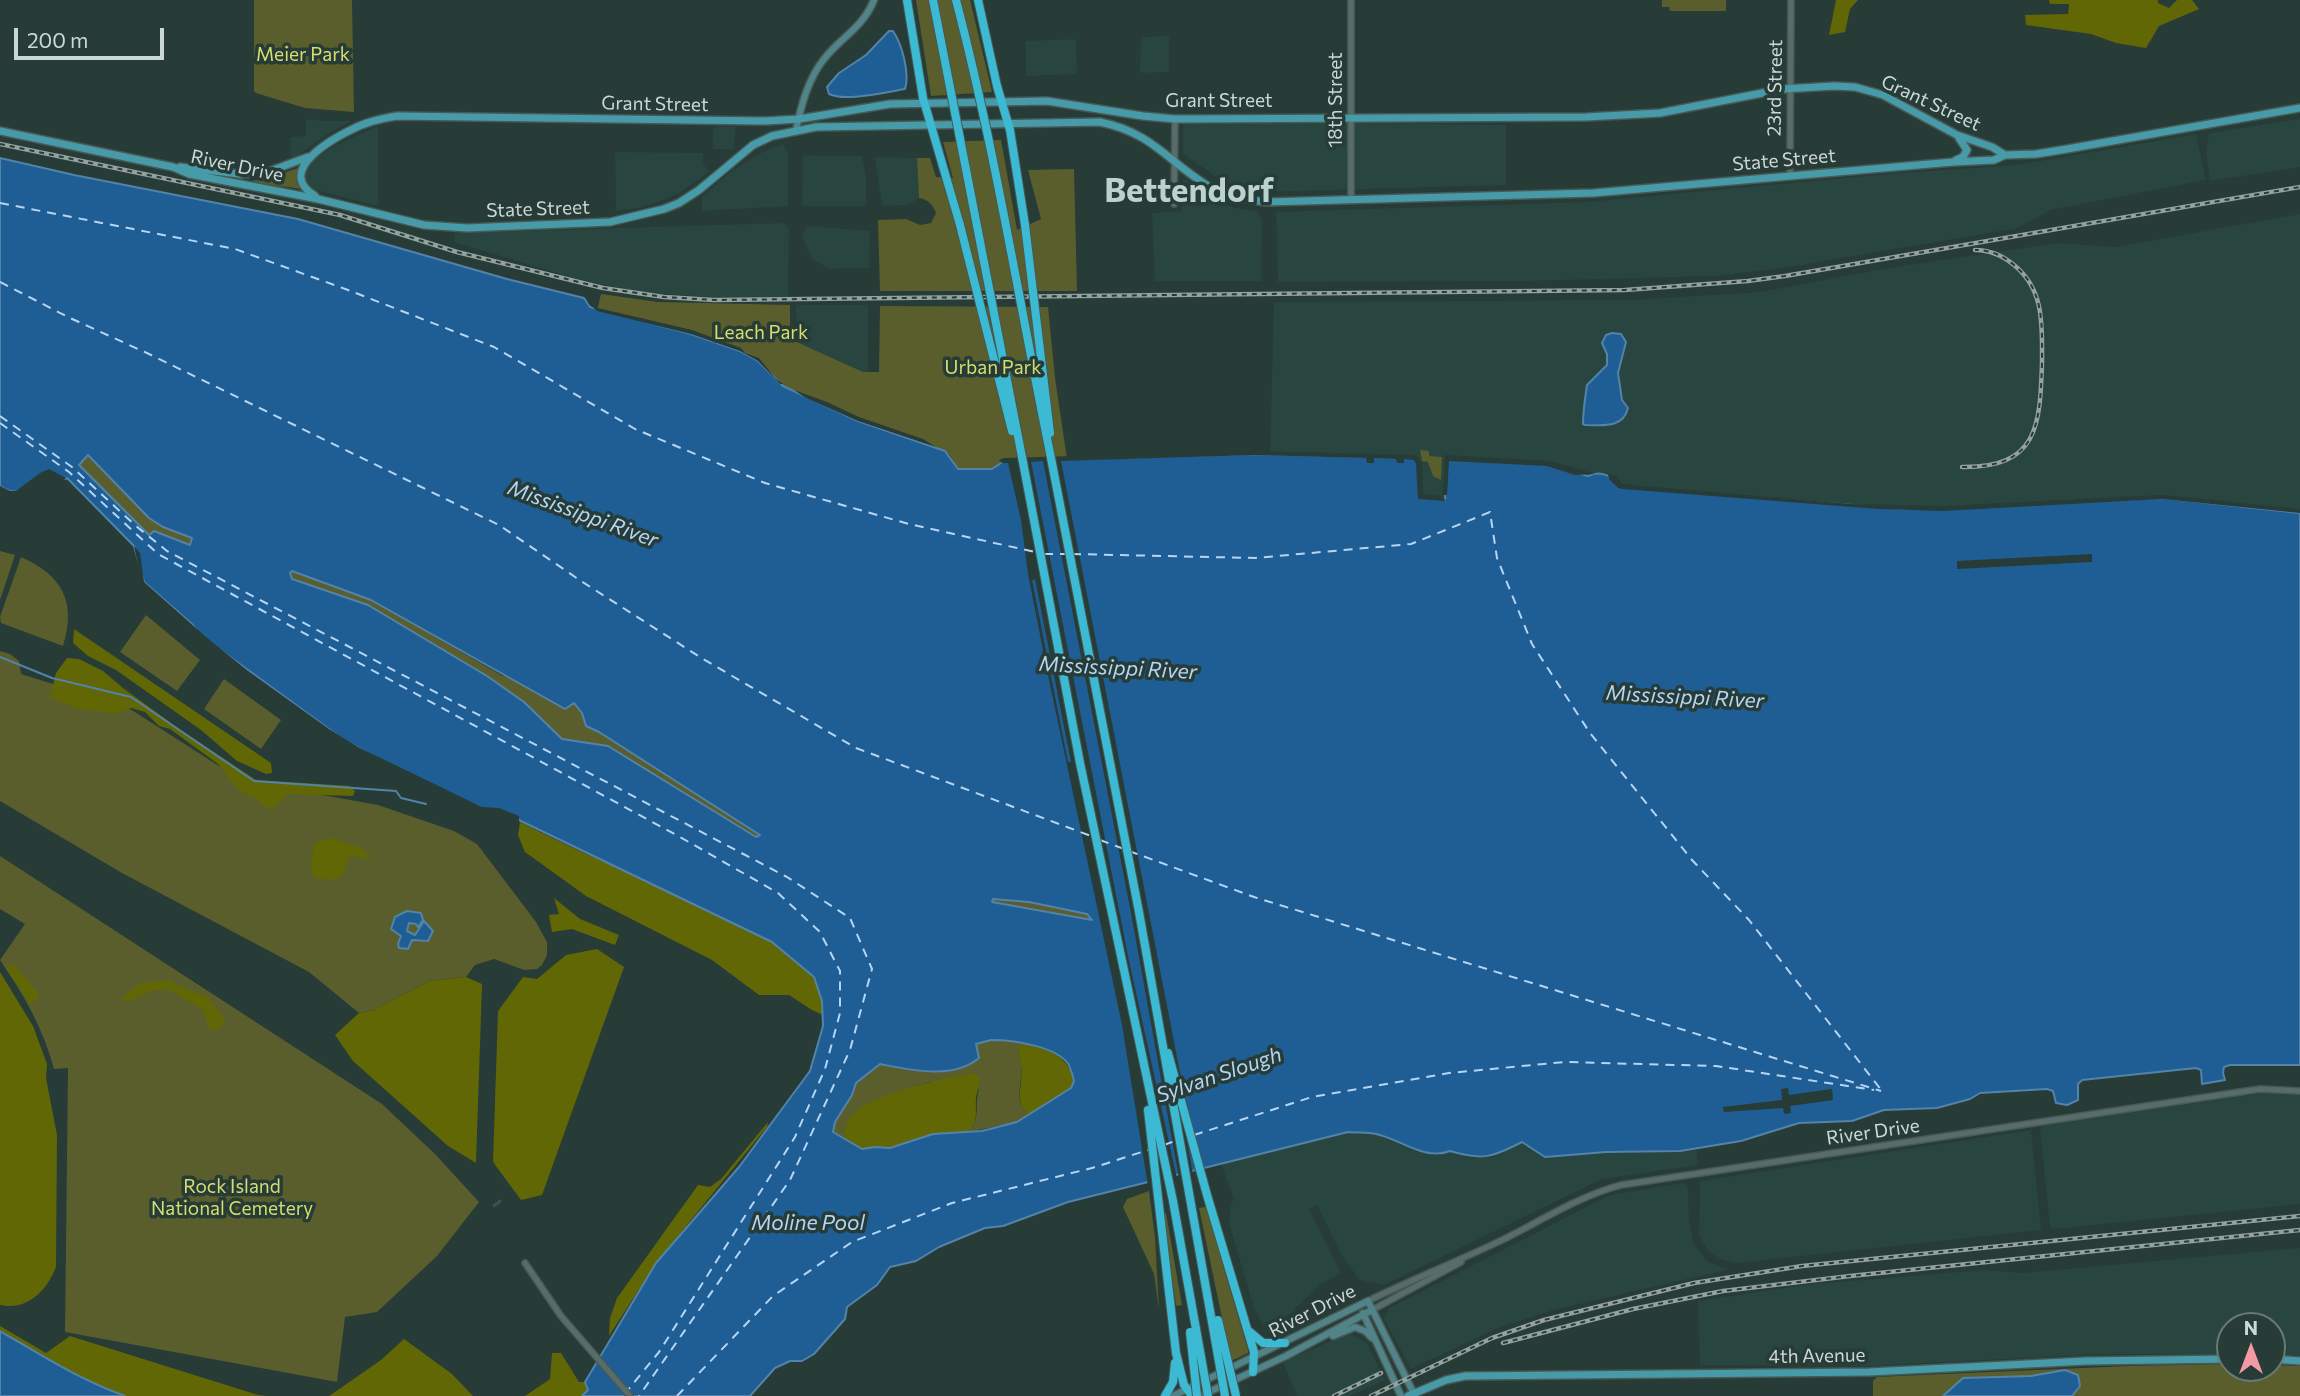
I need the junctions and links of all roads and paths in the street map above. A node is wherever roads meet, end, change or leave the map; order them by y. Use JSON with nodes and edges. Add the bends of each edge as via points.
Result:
{"nodes":[{"id":1,"x":874,"y":0,"type":"edge"},
{"id":2,"x":907,"y":0,"type":"edge"},
{"id":3,"x":933,"y":0,"type":"edge"},
{"id":4,"x":956,"y":0,"type":"edge"},
{"id":5,"x":978,"y":0,"type":"edge"},
{"id":6,"x":1351,"y":0,"type":"edge"},
{"id":7,"x":1791,"y":0,"type":"edge"},
{"id":8,"x":1790,"y":88,"type":"junction"},
{"id":9,"x":1001,"y":102,"type":"junction"},
{"id":10,"x":925,"y":104,"type":"junction"},
{"id":11,"x":2300,"y":108,"type":"edge"},
{"id":12,"x":1351,"y":117,"type":"junction"},
{"id":13,"x":799,"y":118,"type":"junction"},
{"id":14,"x":1175,"y":119,"type":"junction"},
{"id":15,"x":1009,"y":123,"type":"junction"},
{"id":16,"x":931,"y":124,"type":"junction"},
{"id":17,"x":796,"y":130,"type":"junction"},
{"id":18,"x":0,"y":131,"type":"edge"},
{"id":19,"x":1957,"y":135,"type":"junction"},
{"id":20,"x":312,"y":155,"type":"junction"},
{"id":21,"x":2005,"y":155,"type":"junction"},
{"id":22,"x":1174,"y":159,"type":"junction"},
{"id":23,"x":1953,"y":162,"type":"junction"},
{"id":24,"x":173,"y":167,"type":"junction"},
{"id":25,"x":1790,"y":176,"type":"junction"},
{"id":26,"x":318,"y":199,"type":"junction"},
{"id":27,"x":1351,"y":200,"type":"junction"},
{"id":28,"x":1174,"y":204,"type":"dead end"},
{"id":29,"x":467,"y":228,"type":"joint"},
{"id":30,"x":1050,"y":453,"type":"junction"},
{"id":31,"x":1022,"y":457,"type":"junction"},
{"id":32,"x":1159,"y":1024,"type":"junction"},
{"id":33,"x":1145,"y":1076,"type":"junction"},
{"id":34,"x":2300,"y":1091,"type":"edge"},
{"id":35,"x":1466,"y":1258,"type":"junction"},
{"id":36,"x":525,"y":1264,"type":"dead end"},
{"id":37,"x":1368,"y":1301,"type":"junction"},
{"id":38,"x":1359,"y":1305,"type":"junction"},
{"id":39,"x":1372,"y":1310,"type":"junction"},
{"id":40,"x":1364,"y":1315,"type":"junction"},
{"id":41,"x":1215,"y":1321,"type":"junction"},
{"id":42,"x":1193,"y":1330,"type":"junction"},
{"id":43,"x":1247,"y":1330,"type":"junction"},
{"id":44,"x":1285,"y":1343,"type":"junction"},
{"id":45,"x":1299,"y":1349,"type":"junction"},
{"id":46,"x":1378,"y":1349,"type":"junction"},
{"id":47,"x":1175,"y":1353,"type":"junction"},
{"id":48,"x":1255,"y":1357,"type":"junction"},
{"id":49,"x":2216,"y":1359,"type":"edge"},
{"id":50,"x":1252,"y":1372,"type":"junction"},
{"id":51,"x":1194,"y":1394,"type":"edge"},
{"id":52,"x":1412,"y":1395,"type":"edge"},
{"id":53,"x":630,"y":1396,"type":"edge"},
{"id":54,"x":1166,"y":1396,"type":"edge"},
{"id":55,"x":1173,"y":1396,"type":"edge"},
{"id":56,"x":1208,"y":1396,"type":"edge"},
{"id":57,"x":1225,"y":1396,"type":"edge"},
{"id":58,"x":1236,"y":1396,"type":"edge"},
{"id":59,"x":1401,"y":1396,"type":"edge"}],
"edges":[{"from":1,"to":13,"type":"main road","via":[[861,24],[817,68]]},
{"from":2,"to":10,"type":"highway"},
{"from":3,"to":31,"type":"highway","bridge":true},
{"from":4,"to":30,"type":"highway","bridge":true},
{"from":5,"to":9,"type":"highway"},
{"from":6,"to":12,"type":"street","name":"18th Street"},
{"from":7,"to":8,"type":"street","name":"23rd Street"},
{"from":8,"to":12,"type":"main road","name":"Grant Street","via":[[1660,113]]},
{"from":8,"to":19,"type":"main road","name":"Grant Street","via":[[1834,86],[1872,91]]},
{"from":8,"to":25,"type":"street","name":"23rd Street"},
{"from":9,"to":10,"type":"main road","name":"Grant Street"},
{"from":9,"to":14,"type":"main road","name":"Grant Street","via":[[1057,102]]},
{"from":9,"to":15,"type":"highway"},
{"from":10,"to":13,"type":"main road","name":"Grant Street","via":[[874,106]]},
{"from":10,"to":16,"type":"highway"},
{"from":11,"to":21,"type":"main road","name":"State Street","via":[[2036,154]]},
{"from":12,"to":14,"type":"main road","name":"Grant Street"},
{"from":12,"to":27,"type":"street","name":"18th Street"},
{"from":13,"to":17,"type":"main road"},
{"from":13,"to":20,"type":"main road","name":"Grant Street","via":[[397,116],[359,126]]},
{"from":14,"to":22,"type":"street"},
{"from":15,"to":16,"type":"main road"},
{"from":15,"to":22,"type":"main road","name":"State Street","via":[[1100,122],[1144,138]]},
{"from":15,"to":30,"type":"highway","bridge":true},
{"from":16,"to":17,"type":"main road"},
{"from":16,"to":31,"type":"highway","bridge":true},
{"from":17,"to":29,"type":"main road","name":"State Street","via":[[753,145],[699,190],[664,209],[610,222]]},
{"from":18,"to":24,"type":"main road","name":"River Drive"},
{"from":19,"to":21,"type":"main road","name":"Grant Street"},
{"from":19,"to":23,"type":"main road","via":[[1966,153]]},
{"from":20,"to":24,"type":"main road","name":"Grant Street","via":[[265,173]]},
{"from":20,"to":26,"type":"main road","via":[[299,177],[303,187]]},
{"from":21,"to":23,"type":"main road","name":"State Street"},
{"from":22,"to":27,"type":"main road","name":"State Street","via":[[1220,192],[1251,201]]},
{"from":22,"to":28,"type":"street"},
{"from":23,"to":25,"type":"main road","name":"State Street"},
{"from":24,"to":26,"type":"main road","name":"River Drive"},
{"from":25,"to":27,"type":"main road","name":"State Street","via":[[1593,193]]},
{"from":26,"to":29,"type":"main road","name":"River Drive","via":[[424,225]]},
{"from":30,"to":32,"type":"highway"},
{"from":31,"to":33,"type":"highway"},
{"from":32,"to":41,"type":"highway"},
{"from":32,"to":43,"type":"highway"},
{"from":33,"to":42,"type":"highway","via":[[1173,1201]]},
{"from":33,"to":47,"type":"highway"},
{"from":34,"to":35,"type":"street","name":"River Drive","via":[[2258,1089],[1621,1185]]},
{"from":35,"to":37,"type":"street","name":"River Drive"},
{"from":35,"to":39,"type":"street","name":"River Drive"},
{"from":36,"to":53,"type":"street","via":[[561,1317]]},
{"from":37,"to":38,"type":"main road","name":"River Drive"},
{"from":37,"to":39,"type":"main road"},
{"from":38,"to":40,"type":"main road"},
{"from":38,"to":44,"type":"main road","name":"River Drive"},
{"from":39,"to":40,"type":"main road","name":"River Drive"},
{"from":39,"to":52,"type":"main road"},
{"from":40,"to":45,"type":"main road","name":"River Drive"},
{"from":40,"to":46,"type":"main road"},
{"from":41,"to":57,"type":"highway","bridge":true},
{"from":41,"to":58,"type":"highway","bridge":true},
{"from":42,"to":51,"type":"highway","bridge":true},
{"from":42,"to":56,"type":"highway","bridge":true},
{"from":43,"to":44,"type":"highway","via":[[1263,1343]]},
{"from":43,"to":48,"type":"highway"},
{"from":44,"to":48,"type":"main road","name":"River Drive"},
{"from":45,"to":46,"type":"main road","via":[[1352,1327],[1365,1331]]},
{"from":45,"to":50,"type":"main road","name":"River Drive"},
{"from":46,"to":59,"type":"main road"},
{"from":47,"to":51,"type":"highway"},
{"from":47,"to":54,"type":"highway","via":[[1174,1379]]},
{"from":48,"to":50,"type":"highway"},
{"from":48,"to":51,"type":"main road","name":"River Drive"},
{"from":49,"to":52,"type":"main road","name":"4th Avenue","via":[[1870,1372],[1465,1376]]},
{"from":50,"to":51,"type":"main road","name":"River Drive"},
{"from":51,"to":55,"type":"main road","name":"River Drive"}]}
